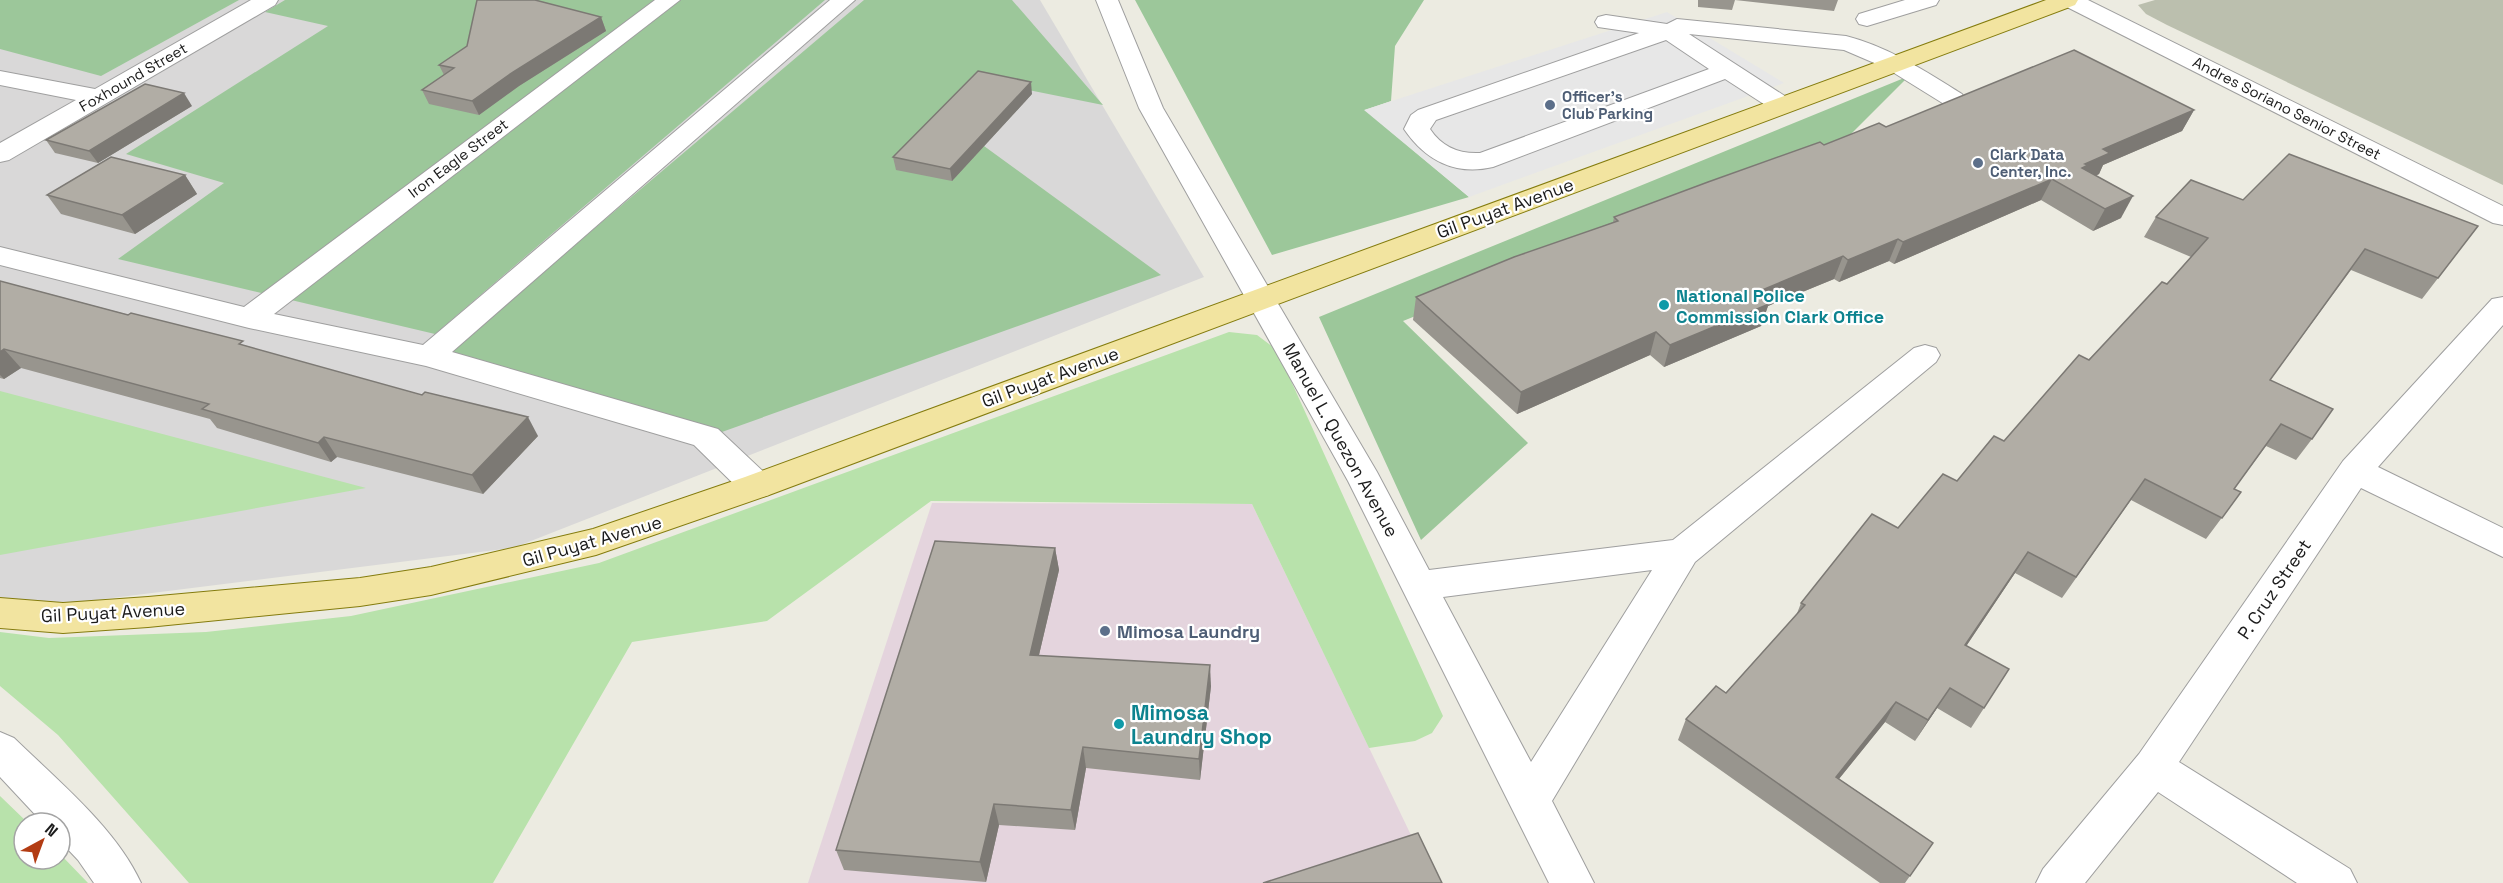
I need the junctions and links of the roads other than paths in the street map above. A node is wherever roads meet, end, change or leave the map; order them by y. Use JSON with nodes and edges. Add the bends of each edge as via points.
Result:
{"nodes":[{"id":1,"x":267,"y":0,"type":"edge"},
{"id":2,"x":669,"y":0,"type":"edge"},
{"id":3,"x":844,"y":0,"type":"edge"},
{"id":4,"x":1107,"y":0,"type":"edge"},
{"id":5,"x":1928,"y":0,"type":"edge"},
{"id":6,"x":2069,"y":0,"type":"edge"},
{"id":7,"x":1606,"y":11,"type":"edge"},
{"id":8,"x":1858,"y":23,"type":"edge"},
{"id":9,"x":1673,"y":28,"type":"junction"},
{"id":10,"x":1620,"y":49,"type":"junction"},
{"id":11,"x":1894,"y":63,"type":"junction"},
{"id":12,"x":1727,"y":70,"type":"junction"},
{"id":13,"x":5,"y":83,"type":"edge"},
{"id":14,"x":98,"y":97,"type":"junction"},
{"id":15,"x":1953,"y":99,"type":"edge"},
{"id":16,"x":1782,"y":105,"type":"junction"},
{"id":17,"x":0,"y":154,"type":"edge"},
{"id":18,"x":2503,"y":217,"type":"edge"},
{"id":19,"x":0,"y":256,"type":"edge"},
{"id":20,"x":1262,"y":298,"type":"junction"},
{"id":21,"x":2503,"y":306,"type":"edge"},
{"id":22,"x":249,"y":318,"type":"junction"},
{"id":23,"x":1925,"y":355,"type":"dead end"},
{"id":24,"x":429,"y":356,"type":"junction"},
{"id":25,"x":2355,"y":470,"type":"junction"},
{"id":26,"x":757,"y":486,"type":"junction"},
{"id":27,"x":2503,"y":544,"type":"edge"},
{"id":28,"x":1682,"y":552,"type":"junction"},
{"id":29,"x":1419,"y":586,"type":"junction"},
{"id":30,"x":0,"y":613,"type":"edge"},
{"id":31,"x":0,"y":750,"type":"edge"},
{"id":32,"x":2153,"y":767,"type":"junction"},
{"id":33,"x":1529,"y":801,"type":"junction"},
{"id":34,"x":119,"y":883,"type":"edge"},
{"id":35,"x":1572,"y":883,"type":"edge"},
{"id":36,"x":2058,"y":883,"type":"edge"},
{"id":37,"x":2335,"y":883,"type":"edge"}],
"edges":[{"from":1,"to":14,"type":"street","name":"Foxhound Street"},
{"from":2,"to":22,"type":"street","name":"Iron Eagle Street"},
{"from":3,"to":24,"type":"street"},
{"from":4,"to":20,"type":"street","name":"Manuel L. Quezon Avenue","via":[[1151,108]]},
{"from":5,"to":8,"type":"street"},
{"from":6,"to":11,"type":"main road","name":"Gil Puyat Avenue"},
{"from":6,"to":18,"type":"street","name":"Andres Soriano Senior Street"},
{"from":7,"to":9,"type":"street"},
{"from":7,"to":10,"type":"street"},
{"from":8,"to":9,"type":"street"},
{"from":8,"to":11,"type":"street","via":[[1863,48]]},
{"from":9,"to":10,"type":"street"},
{"from":9,"to":12,"type":"street"},
{"from":10,"to":12,"type":"street","via":[[1427,115],[1417,129],[1435,153],[1468,163],[1484,161]]},
{"from":11,"to":15,"type":"street"},
{"from":11,"to":16,"type":"main road","name":"Gil Puyat Avenue"},
{"from":12,"to":16,"type":"street"},
{"from":13,"to":14,"type":"street"},
{"from":14,"to":17,"type":"street","name":"Foxhound Street"},
{"from":16,"to":20,"type":"main road","name":"Gil Puyat Avenue"},
{"from":19,"to":22,"type":"street"},
{"from":20,"to":26,"type":"main road","name":"Gil Puyat Avenue"},
{"from":20,"to":29,"type":"street","name":"Manuel L. Quezon Avenue"},
{"from":21,"to":25,"type":"street","name":"P. Cruz Street"},
{"from":22,"to":24,"type":"street"},
{"from":23,"to":28,"type":"street"},
{"from":24,"to":26,"type":"street","via":[[706,437]]},
{"from":25,"to":27,"type":"street"},
{"from":25,"to":32,"type":"street","name":"P. Cruz Street"},
{"from":26,"to":30,"type":"main road","name":"Gil Puyat Avenue","via":[[596,542],[431,581],[360,592],[148,612],[63,618]]},
{"from":28,"to":29,"type":"street"},
{"from":28,"to":33,"type":"street"},
{"from":29,"to":33,"type":"street","name":"Manuel L. Quezon Avenue"},
{"from":31,"to":34,"type":"street","via":[[93,846]]},
{"from":32,"to":36,"type":"street","name":"P. Cruz Street"},
{"from":32,"to":37,"type":"street"},
{"from":33,"to":35,"type":"street","name":"Manuel L. Quezon Avenue"}]}
